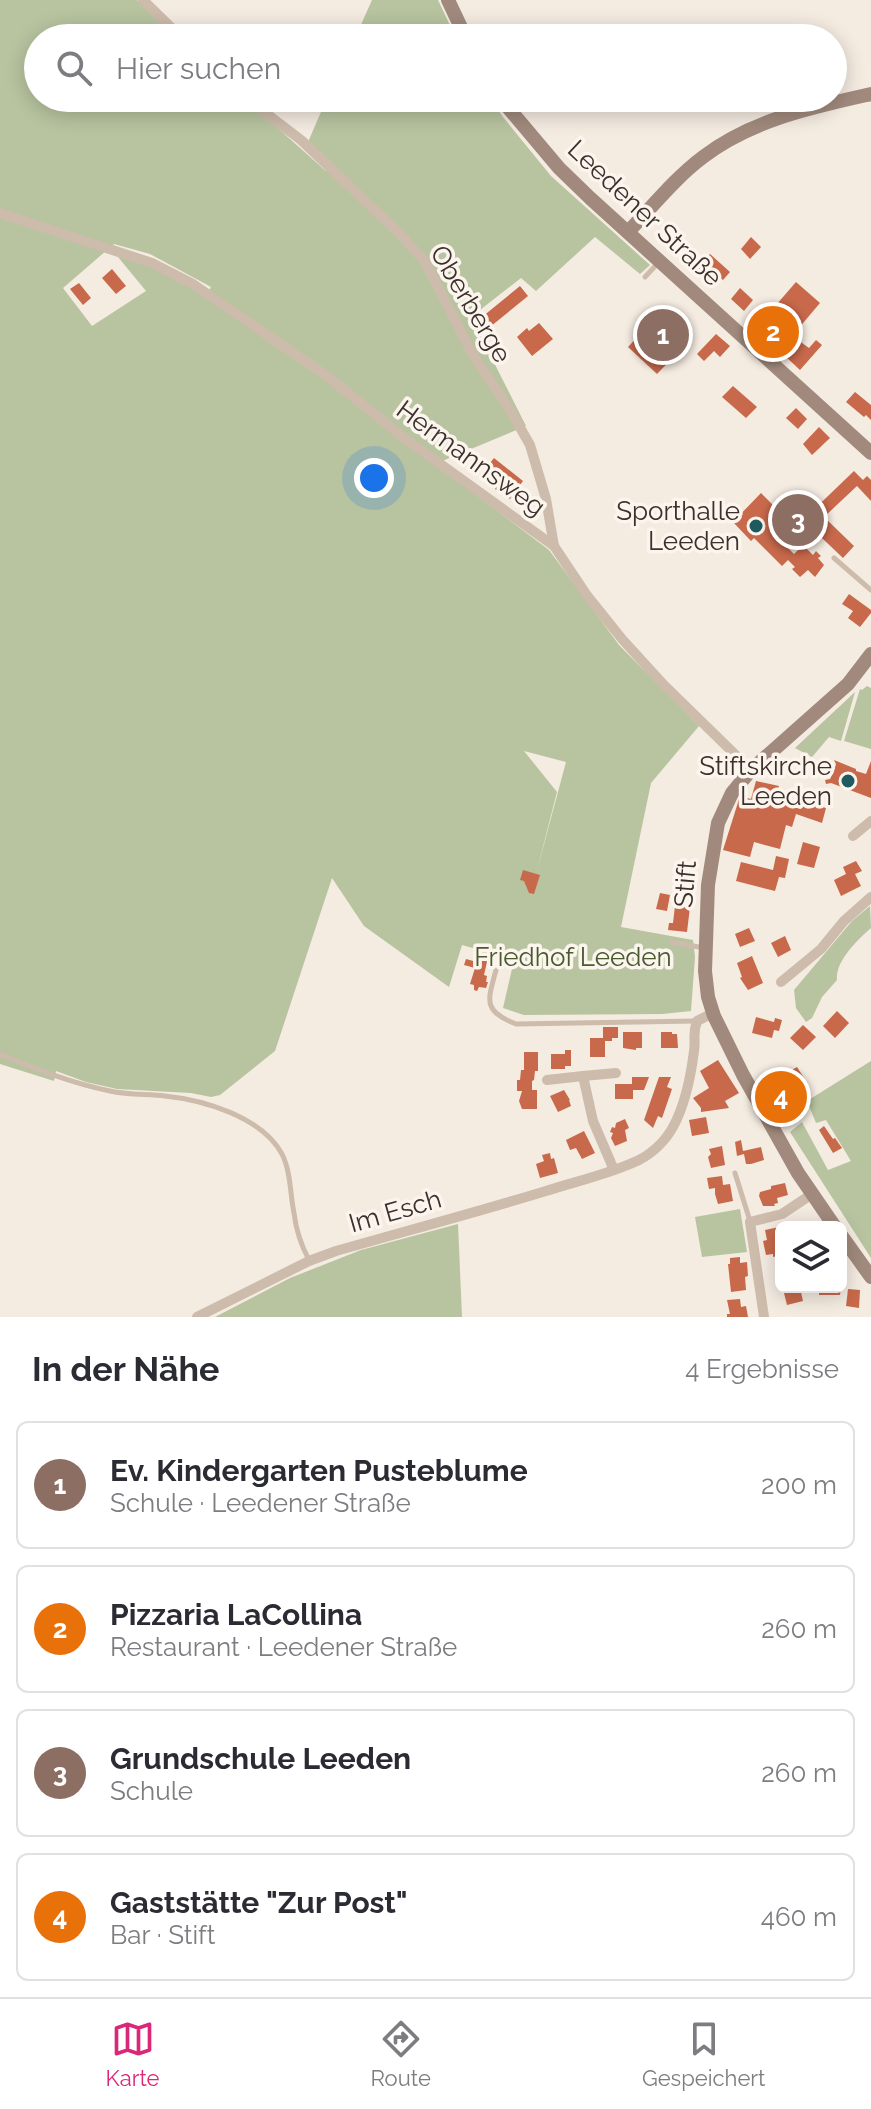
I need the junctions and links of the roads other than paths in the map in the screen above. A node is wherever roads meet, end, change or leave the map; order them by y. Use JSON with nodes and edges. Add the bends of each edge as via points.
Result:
{"nodes":[{"id":1,"x":143,"y":0,"type":"edge"},
{"id":2,"x":448,"y":0,"type":"edge"},
{"id":3,"x":168,"y":24,"type":"edge"},
{"id":4,"x":459,"y":24,"type":"edge"},
{"id":5,"x":871,"y":94,"type":"edge"},
{"id":6,"x":847,"y":100,"type":"edge"},
{"id":7,"x":264,"y":112,"type":"edge"},
{"id":8,"x":512,"y":112,"type":"edge"},
{"id":9,"x":799,"y":112,"type":"edge"},
{"id":10,"x":0,"y":213,"type":"edge"},
{"id":11,"x":628,"y":232,"type":"junction"},
{"id":12,"x":659,"y":262,"type":"junction"},
{"id":13,"x":645,"y":277,"type":"dead end"},
{"id":14,"x":871,"y":453,"type":"edge"},
{"id":15,"x":554,"y":546,"type":"junction"},
{"id":16,"x":834,"y":558,"type":"dead end"},
{"id":17,"x":871,"y":590,"type":"edge"},
{"id":18,"x":871,"y":654,"type":"edge"},
{"id":19,"x":751,"y":770,"type":"junction"},
{"id":20,"x":871,"y":821,"type":"edge"},
{"id":21,"x":853,"y":836,"type":"dead end"},
{"id":22,"x":871,"y":897,"type":"edge"},
{"id":23,"x":672,"y":942,"type":"dead end"},
{"id":24,"x":705,"y":948,"type":"junction"},
{"id":25,"x":496,"y":970,"type":"dead end"},
{"id":26,"x":781,"y":982,"type":"dead end"},
{"id":27,"x":713,"y":1014,"type":"junction"},
{"id":28,"x":697,"y":1021,"type":"junction"},
{"id":29,"x":0,"y":1054,"type":"edge"},
{"id":30,"x":616,"y":1073,"type":"dead end"},
{"id":31,"x":583,"y":1076,"type":"junction"},
{"id":32,"x":547,"y":1080,"type":"dead end"},
{"id":33,"x":614,"y":1170,"type":"junction"},
{"id":34,"x":735,"y":1173,"type":"dead end"},
{"id":35,"x":812,"y":1194,"type":"junction"},
{"id":36,"x":831,"y":1221,"type":"edge"},
{"id":37,"x":750,"y":1222,"type":"junction"},
{"id":38,"x":847,"y":1243,"type":"edge"},
{"id":39,"x":309,"y":1261,"type":"junction"},
{"id":40,"x":871,"y":1277,"type":"edge"},
{"id":41,"x":197,"y":1317,"type":"edge"},
{"id":42,"x":764,"y":1317,"type":"edge"}],
"edges":[{"from":1,"to":3,"type":"street"},
{"from":2,"to":4,"type":"main road"},
{"from":5,"to":6,"type":"main road"},
{"from":7,"to":15,"type":"street","name":"Oberberge","via":[[301,140],[425,262],[473,355],[530,445]]},
{"from":8,"to":11,"type":"main road","name":"Leedener Straße","via":[[559,168]]},
{"from":9,"to":11,"type":"main road","via":[[764,123],[702,157]]},
{"from":10,"to":15,"type":"street","name":"Hermannsweg","via":[[152,263],[214,296]]},
{"from":11,"to":12,"type":"main road","name":"Leedener Straße"},
{"from":12,"to":13,"type":"lane"},
{"from":12,"to":14,"type":"main road","name":"Leedener Straße"},
{"from":15,"to":19,"type":"street","name":"Hermannsweg","via":[[622,639]]},
{"from":16,"to":17,"type":"lane"},
{"from":18,"to":19,"type":"main road","name":"Stift","via":[[848,684]]},
{"from":19,"to":24,"type":"main road","name":"Stift","via":[[718,823]]},
{"from":20,"to":21,"type":"street"},
{"from":22,"to":26,"type":"street"},
{"from":23,"to":24,"type":"lane"},
{"from":24,"to":27,"type":"main road","name":"Stift"},
{"from":25,"to":28,"type":"lane","via":[[490,1008],[516,1024]]},
{"from":27,"to":28,"type":"street"},
{"from":27,"to":35,"type":"main road","name":"Stift"},
{"from":28,"to":33,"type":"street","name":"Im Esch","via":[[689,1077],[673,1128],[654,1150]]},
{"from":29,"to":39,"type":"lane","via":[[62,1080],[170,1097],[243,1117],[265,1132],[283,1155],[296,1228]]},
{"from":30,"to":31,"type":"street"},
{"from":31,"to":32,"type":"street"},
{"from":31,"to":33,"type":"street","via":[[593,1121]]},
{"from":33,"to":39,"type":"street","name":"Im Esch"},
{"from":34,"to":37,"type":"lane"},
{"from":35,"to":36,"type":"main road","name":"Stift"},
{"from":35,"to":37,"type":"street","via":[[782,1214]]},
{"from":37,"to":42,"type":"street"},
{"from":38,"to":40,"type":"main road"},
{"from":39,"to":41,"type":"street","name":"Im Esch"}]}
